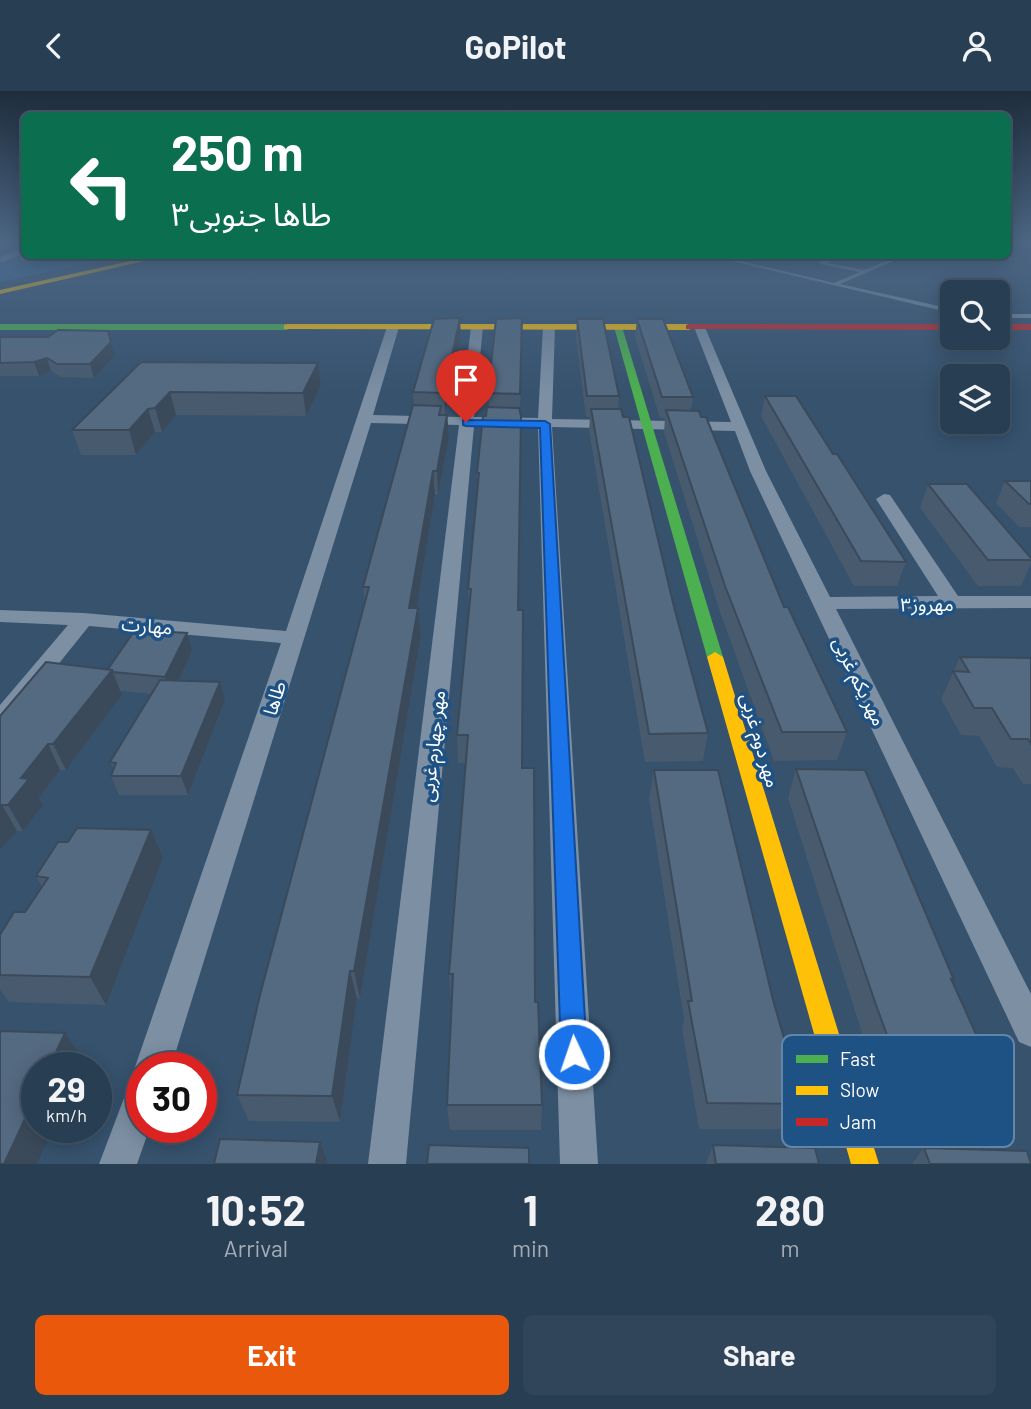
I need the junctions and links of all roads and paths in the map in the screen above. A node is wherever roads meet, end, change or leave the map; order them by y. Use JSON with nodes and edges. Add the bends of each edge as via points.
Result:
{"nodes":[{"id":1,"x":870,"y":292,"type":"edge"},
{"id":2,"x":940,"y":308,"type":"edge"},
{"id":3,"x":1010,"y":316,"type":"edge"},
{"id":4,"x":1031,"y":316,"type":"edge"},
{"id":5,"x":0,"y":327,"type":"edge"},
{"id":6,"x":393,"y":327,"type":"junction"},
{"id":7,"x":477,"y":327,"type":"junction"},
{"id":8,"x":549,"y":327,"type":"junction"},
{"id":9,"x":618,"y":327,"type":"junction"},
{"id":10,"x":700,"y":327,"type":"junction"},
{"id":11,"x":940,"y":327,"type":"edge"},
{"id":12,"x":1010,"y":327,"type":"edge"},
{"id":13,"x":1031,"y":327,"type":"edge"},
{"id":14,"x":365,"y":419,"type":"junction"},
{"id":15,"x":466,"y":422,"type":"junction"},
{"id":16,"x":545,"y":424,"type":"junction"},
{"id":17,"x":647,"y":426,"type":"junction"},
{"id":18,"x":740,"y":427,"type":"junction"},
{"id":19,"x":884,"y":499,"type":"dead end"},
{"id":20,"x":1031,"y":602,"type":"edge"},
{"id":21,"x":822,"y":603,"type":"junction"},
{"id":22,"x":952,"y":603,"type":"junction"},
{"id":23,"x":0,"y":616,"type":"edge"},
{"id":24,"x":84,"y":619,"type":"junction"},
{"id":25,"x":294,"y":638,"type":"junction"},
{"id":26,"x":0,"y":721,"type":"edge"},
{"id":27,"x":1031,"y":1030,"type":"edge"},
{"id":28,"x":826,"y":1035,"type":"edge"},
{"id":29,"x":158,"y":1052,"type":"edge"},
{"id":30,"x":126,"y":1142,"type":"edge"},
{"id":31,"x":859,"y":1147,"type":"edge"},
{"id":32,"x":118,"y":1164,"type":"edge"},
{"id":33,"x":387,"y":1164,"type":"edge"},
{"id":34,"x":579,"y":1164,"type":"edge"},
{"id":35,"x":864,"y":1164,"type":"edge"}],
"edges":[{"from":1,"to":2,"type":"lane"},
{"from":3,"to":4,"type":"lane"},
{"from":5,"to":6,"type":"street"},
{"from":6,"to":7,"type":"street"},
{"from":6,"to":14,"type":"street","name":"طاها"},
{"from":7,"to":8,"type":"street"},
{"from":7,"to":15,"type":"street","name":"مهر چهارم غربی"},
{"from":8,"to":9,"type":"street"},
{"from":8,"to":16,"type":"street"},
{"from":9,"to":10,"type":"street"},
{"from":9,"to":17,"type":"street","name":"مهر دوم غربی"},
{"from":10,"to":11,"type":"street"},
{"from":10,"to":18,"type":"street","name":"مهر یکم غربی"},
{"from":12,"to":13,"type":"street"},
{"from":14,"to":15,"type":"street"},
{"from":14,"to":25,"type":"street","name":"طاها"},
{"from":15,"to":16,"type":"street"},
{"from":15,"to":33,"type":"street","name":"مهر چهارم غربی"},
{"from":16,"to":17,"type":"street"},
{"from":16,"to":34,"type":"street"},
{"from":17,"to":18,"type":"street"},
{"from":17,"to":28,"type":"street","name":"مهر دوم غربی"},
{"from":18,"to":21,"type":"street","name":"مهر یکم غربی"},
{"from":19,"to":22,"type":"street"},
{"from":20,"to":22,"type":"street","name":"مهروز۳"},
{"from":21,"to":22,"type":"street","name":"مهروز۳"},
{"from":21,"to":27,"type":"street","name":"مهر یکم غربی"},
{"from":23,"to":24,"type":"street","name":"مهارت"},
{"from":24,"to":25,"type":"street","name":"مهارت"},
{"from":24,"to":26,"type":"street"},
{"from":25,"to":29,"type":"street","name":"طاها"},
{"from":30,"to":32,"type":"street"},
{"from":31,"to":35,"type":"street","name":"مهر دوم غربی"}]}
